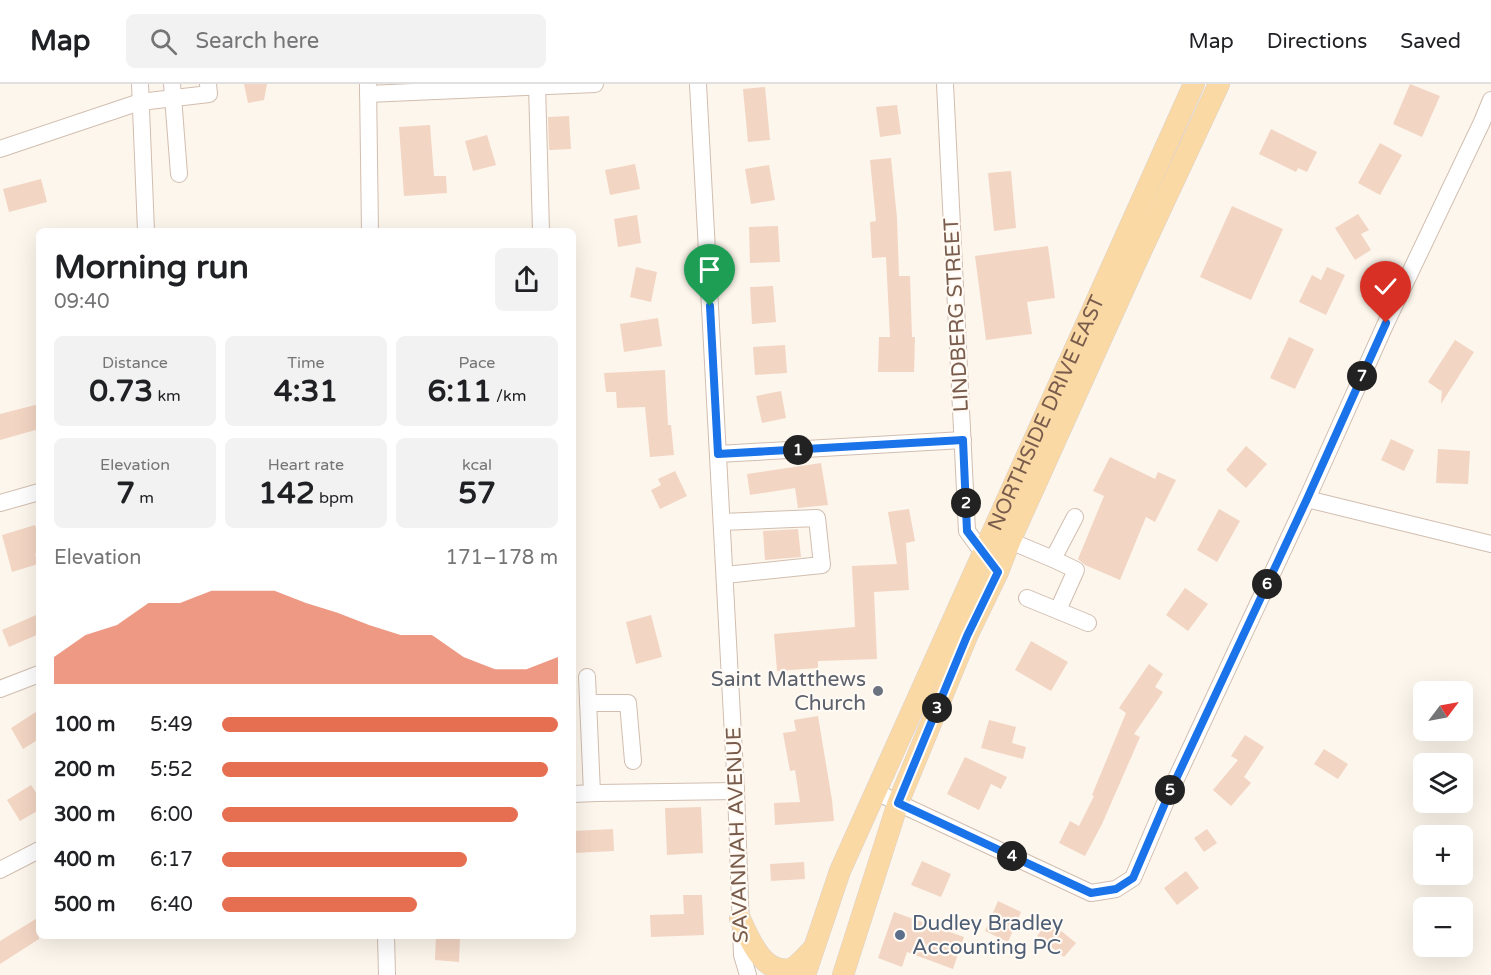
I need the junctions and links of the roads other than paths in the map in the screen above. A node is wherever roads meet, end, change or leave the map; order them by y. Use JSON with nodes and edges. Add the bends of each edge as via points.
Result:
{"nodes":[{"id":1,"x":140,"y":84,"type":"edge"},
{"id":2,"x":208,"y":84,"type":"edge"},
{"id":3,"x":595,"y":84,"type":"edge"},
{"id":4,"x":698,"y":84,"type":"edge"},
{"id":5,"x":945,"y":84,"type":"edge"},
{"id":6,"x":1194,"y":84,"type":"edge"},
{"id":7,"x":1219,"y":84,"type":"edge"},
{"id":8,"x":537,"y":85,"type":"edge"},
{"id":9,"x":368,"y":89,"type":"edge"},
{"id":10,"x":173,"y":91,"type":"edge"},
{"id":11,"x":1491,"y":100,"type":"edge"},
{"id":12,"x":140,"y":102,"type":"junction"},
{"id":13,"x":0,"y":149,"type":"edge"},
{"id":14,"x":178,"y":174,"type":"dead end"},
{"id":15,"x":146,"y":228,"type":"edge"},
{"id":16,"x":370,"y":228,"type":"edge"},
{"id":17,"x":541,"y":228,"type":"edge"},
{"id":18,"x":963,"y":440,"type":"junction"},
{"id":19,"x":718,"y":454,"type":"junction"},
{"id":20,"x":36,"y":493,"type":"edge"},
{"id":21,"x":1307,"y":499,"type":"junction"},
{"id":22,"x":0,"y":503,"type":"edge"},
{"id":23,"x":1075,"y":517,"type":"dead end"},
{"id":24,"x":722,"y":522,"type":"junction"},
{"id":25,"x":1010,"y":541,"type":"junction"},
{"id":26,"x":1491,"y":544,"type":"edge"},
{"id":27,"x":983,"y":553,"type":"junction"},
{"id":28,"x":1053,"y":559,"type":"junction"},
{"id":29,"x":998,"y":572,"type":"junction"},
{"id":30,"x":724,"y":575,"type":"junction"},
{"id":31,"x":1027,"y":598,"type":"dead end"},
{"id":32,"x":1058,"y":610,"type":"junction"},
{"id":33,"x":1089,"y":623,"type":"dead end"},
{"id":34,"x":36,"y":675,"type":"edge"},
{"id":35,"x":586,"y":677,"type":"dead end"},
{"id":36,"x":0,"y":690,"type":"edge"},
{"id":37,"x":588,"y":703,"type":"junction"},
{"id":38,"x":633,"y":761,"type":"dead end"},
{"id":39,"x":736,"y":791,"type":"junction"},
{"id":40,"x":875,"y":791,"type":"junction"},
{"id":41,"x":592,"y":793,"type":"junction"},
{"id":42,"x":576,"y":794,"type":"edge"},
{"id":43,"x":898,"y":803,"type":"junction"},
{"id":44,"x":36,"y":852,"type":"edge"},
{"id":45,"x":0,"y":870,"type":"edge"},
{"id":46,"x":740,"y":919,"type":"junction"},
{"id":47,"x":387,"y":939,"type":"edge"},
{"id":48,"x":813,"y":950,"type":"junction"},
{"id":49,"x":387,"y":975,"type":"edge"},
{"id":50,"x":748,"y":975,"type":"edge"},
{"id":51,"x":805,"y":975,"type":"edge"},
{"id":52,"x":843,"y":975,"type":"edge"}],
"edges":[{"from":1,"to":12,"type":"street"},
{"from":2,"to":10,"type":"street","via":[[209,94]]},
{"from":3,"to":8,"type":"street"},
{"from":4,"to":19,"type":"street","name":"SAVANNAH AVENUE"},
{"from":5,"to":18,"type":"street","name":"LINDBERG STREET"},
{"from":6,"to":27,"type":"main road","name":"NORTHSIDE DRIVE EAST"},
{"from":7,"to":25,"type":"main road","name":"NORTHSIDE DRIVE EAST"},
{"from":8,"to":9,"type":"street"},
{"from":8,"to":17,"type":"street"},
{"from":9,"to":16,"type":"street"},
{"from":10,"to":12,"type":"street"},
{"from":10,"to":14,"type":"street"},
{"from":11,"to":21,"type":"street"},
{"from":12,"to":13,"type":"street"},
{"from":12,"to":15,"type":"street"},
{"from":18,"to":19,"type":"street"},
{"from":18,"to":27,"type":"street","name":"LINDBERG STREET","via":[[967,531]]},
{"from":19,"to":24,"type":"street","name":"SAVANNAH AVENUE"},
{"from":20,"to":22,"type":"street"},
{"from":21,"to":26,"type":"street"},
{"from":21,"to":43,"type":"street","via":[[1133,878],[1116,889],[1091,893]]},
{"from":23,"to":28,"type":"street"},
{"from":24,"to":30,"type":"street","name":"SAVANNAH AVENUE"},
{"from":24,"to":30,"type":"street","via":[[817,518],[822,565]]},
{"from":25,"to":28,"type":"street"},
{"from":25,"to":29,"type":"main road","name":"NORTHSIDE DRIVE EAST"},
{"from":27,"to":29,"type":"street","name":"LINDBERG STREET"},
{"from":27,"to":40,"type":"main road","name":"NORTHSIDE DRIVE EAST"},
{"from":28,"to":32,"type":"street","via":[[1076,570]]},
{"from":29,"to":43,"type":"main road","name":"NORTHSIDE DRIVE EAST","via":[[967,636]]},
{"from":30,"to":39,"type":"street","name":"SAVANNAH AVENUE"},
{"from":31,"to":32,"type":"street"},
{"from":32,"to":33,"type":"street"},
{"from":34,"to":36,"type":"street"},
{"from":35,"to":37,"type":"street"},
{"from":37,"to":38,"type":"street","via":[[628,703]]},
{"from":37,"to":41,"type":"street"},
{"from":39,"to":41,"type":"street"},
{"from":39,"to":46,"type":"street","name":"SAVANNAH AVENUE"},
{"from":40,"to":43,"type":"street"},
{"from":40,"to":48,"type":"main road","name":"NORTHSIDE DRIVE EAST","via":[[840,871]]},
{"from":41,"to":42,"type":"street"},
{"from":43,"to":52,"type":"main road","name":"NORTHSIDE DRIVE EAST"},
{"from":44,"to":45,"type":"street"},
{"from":46,"to":48,"type":"main road","via":[[760,960],[769,968],[790,969]]},
{"from":46,"to":50,"type":"street","name":"SAVANNAH AVENUE","via":[[742,955]]},
{"from":47,"to":49,"type":"street"},
{"from":48,"to":51,"type":"main road","name":"NORTHSIDE DRIVE EAST"}]}
